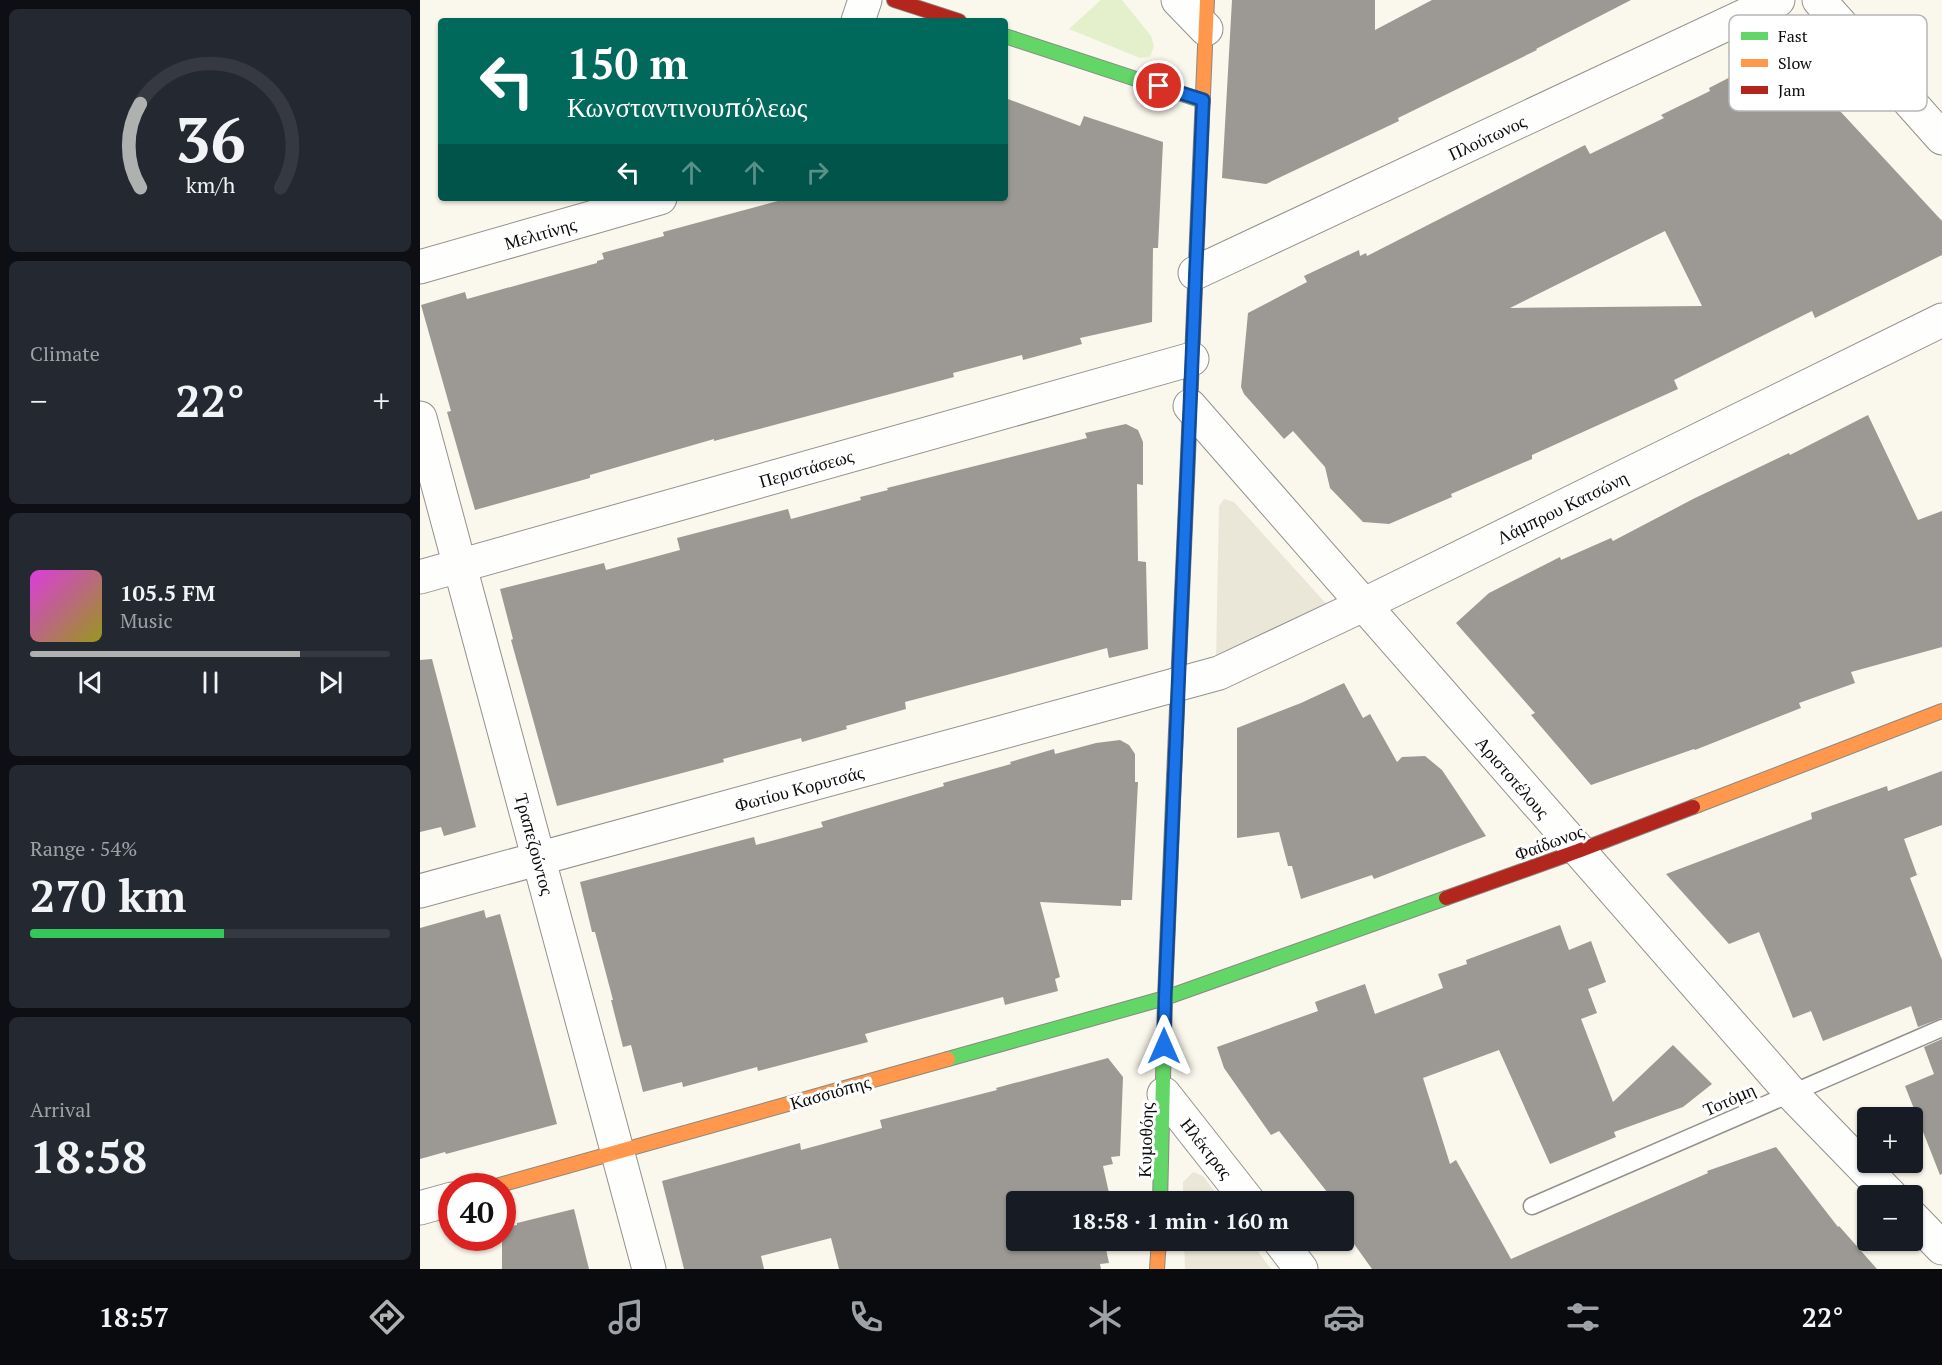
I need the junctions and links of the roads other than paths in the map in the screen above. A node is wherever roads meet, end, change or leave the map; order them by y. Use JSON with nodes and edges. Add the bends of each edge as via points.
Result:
{"nodes":[{"id":1,"x":865,"y":0,"type":"edge"},
{"id":2,"x":894,"y":0,"type":"edge"},
{"id":3,"x":1178,"y":0,"type":"edge"},
{"id":4,"x":1778,"y":0,"type":"edge"},
{"id":5,"x":1819,"y":0,"type":"edge"},
{"id":6,"x":1206,"y":14,"type":"edge"},
{"id":7,"x":1746,"y":15,"type":"edge"},
{"id":8,"x":1832,"y":15,"type":"edge"},
{"id":9,"x":859,"y":18,"type":"edge"},
{"id":10,"x":950,"y":18,"type":"edge"},
{"id":11,"x":1729,"y":23,"type":"edge"},
{"id":12,"x":1008,"y":37,"type":"edge"},
{"id":13,"x":1203,"y":100,"type":"junction"},
{"id":14,"x":1918,"y":111,"type":"edge"},
{"id":15,"x":1942,"y":138,"type":"edge"},
{"id":16,"x":650,"y":201,"type":"edge"},
{"id":17,"x":420,"y":267,"type":"edge"},
{"id":18,"x":1195,"y":273,"type":"junction"},
{"id":19,"x":1942,"y":320,"type":"edge"},
{"id":20,"x":1192,"y":359,"type":"junction"},
{"id":21,"x":1190,"y":406,"type":"junction"},
{"id":22,"x":420,"y":418,"type":"edge"},
{"id":23,"x":460,"y":566,"type":"junction"},
{"id":24,"x":420,"y":577,"type":"edge"},
{"id":25,"x":1363,"y":605,"type":"junction"},
{"id":26,"x":1178,"y":685,"type":"junction"},
{"id":27,"x":1942,"y":711,"type":"edge"},
{"id":28,"x":1578,"y":851,"type":"junction"},
{"id":29,"x":539,"y":859,"type":"junction"},
{"id":30,"x":420,"y":891,"type":"edge"},
{"id":31,"x":1165,"y":998,"type":"junction"},
{"id":32,"x":1942,"y":1028,"type":"edge"},
{"id":33,"x":1791,"y":1093,"type":"junction"},
{"id":34,"x":1164,"y":1094,"type":"junction"},
{"id":35,"x":618,"y":1152,"type":"junction"},
{"id":36,"x":516,"y":1180,"type":"edge"},
{"id":37,"x":1880,"y":1185,"type":"edge"},
{"id":38,"x":1160,"y":1191,"type":"edge"},
{"id":39,"x":1240,"y":1191,"type":"edge"},
{"id":40,"x":438,"y":1203,"type":"edge"},
{"id":41,"x":1532,"y":1206,"type":"dead end"},
{"id":42,"x":420,"y":1208,"type":"edge"},
{"id":43,"x":1923,"y":1228,"type":"edge"},
{"id":44,"x":1942,"y":1248,"type":"edge"},
{"id":45,"x":1158,"y":1251,"type":"edge"},
{"id":46,"x":1288,"y":1251,"type":"edge"},
{"id":47,"x":649,"y":1269,"type":"edge"},
{"id":48,"x":1157,"y":1269,"type":"edge"},
{"id":49,"x":1302,"y":1269,"type":"edge"}],
"edges":[{"from":1,"to":9,"type":"street"},
{"from":2,"to":10,"type":"street"},
{"from":3,"to":6,"type":"street"},
{"from":4,"to":7,"type":"street","name":"Πλούτωνος"},
{"from":5,"to":8,"type":"street"},
{"from":6,"to":13,"type":"street","name":"Κυμοθόης"},
{"from":11,"to":18,"type":"street","name":"Πλούτωνος"},
{"from":12,"to":13,"type":"street"},
{"from":13,"to":18,"type":"street","name":"Κυμοθόης"},
{"from":14,"to":15,"type":"street"},
{"from":16,"to":17,"type":"street","name":"Μελιτίνης"},
{"from":18,"to":20,"type":"street","name":"Κυμοθόης"},
{"from":19,"to":25,"type":"street","name":"Λάμπρου Κατσώνη"},
{"from":20,"to":21,"type":"street","name":"Κυμοθόης"},
{"from":20,"to":23,"type":"street","name":"Περιστάσεως"},
{"from":21,"to":25,"type":"street","name":"Αριστοτέλους"},
{"from":21,"to":26,"type":"street","name":"Κυμοθόης"},
{"from":22,"to":23,"type":"street","name":"Τραπεζούντος"},
{"from":23,"to":24,"type":"street","name":"Περιστάσεως"},
{"from":23,"to":29,"type":"street","name":"Τραπεζούντος"},
{"from":25,"to":26,"type":"street","name":"Λάμπρου Κατσώνη","via":[[1219,673]]},
{"from":25,"to":28,"type":"street","name":"Αριστοτέλους"},
{"from":26,"to":29,"type":"street","name":"Φωτίου Κορυτσάς"},
{"from":26,"to":31,"type":"street","name":"Κυμοθόης"},
{"from":27,"to":28,"type":"street","name":"Φαίδωνος"},
{"from":28,"to":31,"type":"street","name":"Φαίδωνος"},
{"from":28,"to":33,"type":"street","name":"Αριστοτέλους"},
{"from":29,"to":30,"type":"street","name":"Φωτίου Κορυτσάς"},
{"from":29,"to":35,"type":"street","name":"Τραπεζούντος"},
{"from":31,"to":34,"type":"street","name":"Κυμοθόης"},
{"from":31,"to":35,"type":"street","name":"Κασσιόπης"},
{"from":32,"to":33,"type":"lane","name":"Τοτόμη"},
{"from":33,"to":37,"type":"street","name":"Αριστοτέλους"},
{"from":33,"to":41,"type":"lane","name":"Τοτόμη"},
{"from":34,"to":38,"type":"street","name":"Κυμοθόης"},
{"from":34,"to":39,"type":"street","name":"Ηλέκτρας"},
{"from":35,"to":36,"type":"street","name":"Κασσιόπης"},
{"from":35,"to":47,"type":"street","name":"Τραπεζούντος"},
{"from":40,"to":42,"type":"street"},
{"from":43,"to":44,"type":"street"},
{"from":45,"to":48,"type":"street"},
{"from":46,"to":49,"type":"street"}]}
